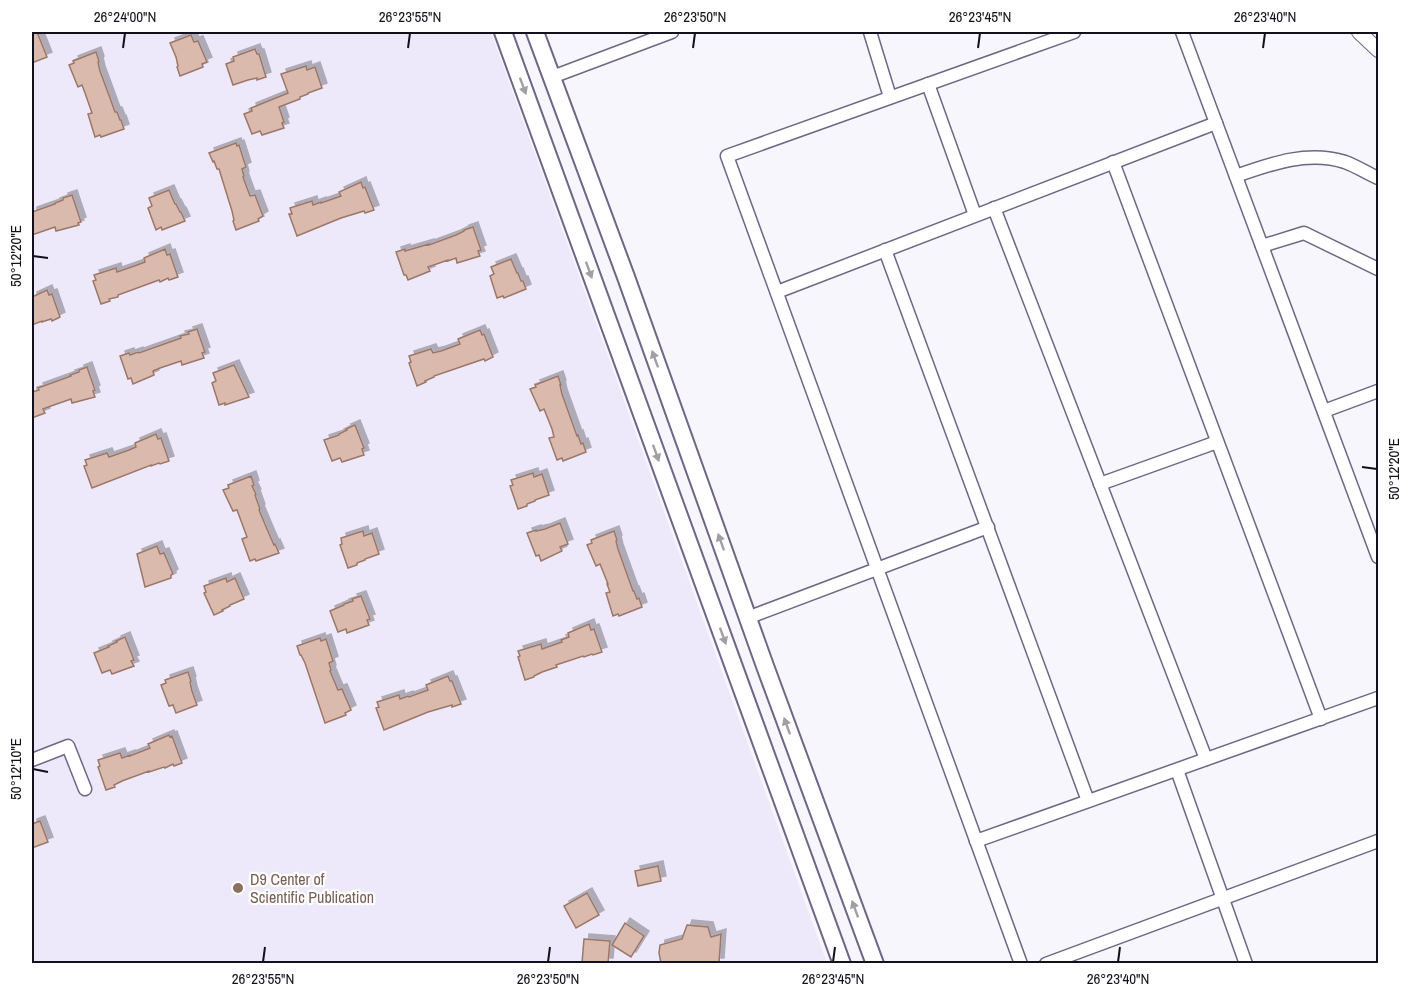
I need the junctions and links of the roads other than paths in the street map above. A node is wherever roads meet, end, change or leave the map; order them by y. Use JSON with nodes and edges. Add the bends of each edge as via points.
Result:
{"nodes":[{"id":1,"x":503,"y":32,"type":"edge"},
{"id":2,"x":535,"y":32,"type":"edge"},
{"id":3,"x":672,"y":32,"type":"edge"},
{"id":4,"x":870,"y":32,"type":"edge"},
{"id":5,"x":1074,"y":32,"type":"edge"},
{"id":6,"x":1182,"y":32,"type":"edge"},
{"id":7,"x":1359,"y":32,"type":"edge"},
{"id":8,"x":1378,"y":50,"type":"edge"},
{"id":9,"x":552,"y":77,"type":"junction"},
{"id":10,"x":928,"y":84,"type":"junction"},
{"id":11,"x":890,"y":97,"type":"junction"},
{"id":12,"x":1216,"y":123,"type":"junction"},
{"id":13,"x":1113,"y":162,"type":"junction"},
{"id":14,"x":1236,"y":176,"type":"junction"},
{"id":15,"x":1378,"y":178,"type":"edge"},
{"id":16,"x":994,"y":208,"type":"junction"},
{"id":17,"x":975,"y":215,"type":"junction"},
{"id":18,"x":1262,"y":246,"type":"junction"},
{"id":19,"x":885,"y":250,"type":"junction"},
{"id":20,"x":1378,"y":269,"type":"edge"},
{"id":21,"x":777,"y":292,"type":"junction"},
{"id":22,"x":1378,"y":390,"type":"edge"},
{"id":23,"x":1324,"y":411,"type":"junction"},
{"id":24,"x":1217,"y":442,"type":"junction"},
{"id":25,"x":1100,"y":484,"type":"junction"},
{"id":26,"x":987,"y":527,"type":"junction"},
{"id":27,"x":1378,"y":557,"type":"edge"},
{"id":28,"x":877,"y":568,"type":"junction"},
{"id":29,"x":747,"y":618,"type":"junction"},
{"id":30,"x":1378,"y":698,"type":"edge"},
{"id":31,"x":1321,"y":718,"type":"junction"},
{"id":32,"x":1206,"y":759,"type":"junction"},
{"id":33,"x":32,"y":760,"type":"edge"},
{"id":34,"x":1177,"y":770,"type":"junction"},
{"id":35,"x":85,"y":789,"type":"dead end"},
{"id":36,"x":1089,"y":801,"type":"junction"},
{"id":37,"x":976,"y":841,"type":"junction"},
{"id":38,"x":1378,"y":841,"type":"edge"},
{"id":39,"x":1223,"y":898,"type":"junction"},
{"id":40,"x":842,"y":963,"type":"edge"},
{"id":41,"x":875,"y":963,"type":"edge"},
{"id":42,"x":1021,"y":963,"type":"edge"},
{"id":43,"x":1046,"y":963,"type":"edge"},
{"id":44,"x":1246,"y":963,"type":"edge"}],
"edges":[{"from":1,"to":40,"type":"main road","one_way":true},
{"from":2,"to":9,"type":"main road"},
{"from":3,"to":9,"type":"street"},
{"from":4,"to":11,"type":"street"},
{"from":5,"to":10,"type":"street"},
{"from":6,"to":12,"type":"street"},
{"from":7,"to":8,"type":"street"},
{"from":29,"to":9,"type":"main road","one_way":true},
{"from":10,"to":11,"type":"street"},
{"from":10,"to":17,"type":"street"},
{"from":11,"to":21,"type":"street","via":[[727,156]]},
{"from":12,"to":13,"type":"street"},
{"from":12,"to":14,"type":"street"},
{"from":13,"to":16,"type":"street"},
{"from":13,"to":24,"type":"street"},
{"from":14,"to":15,"type":"street","via":[[1273,162],[1313,157],[1343,162]]},
{"from":14,"to":18,"type":"street"},
{"from":16,"to":17,"type":"street"},
{"from":16,"to":25,"type":"street"},
{"from":17,"to":19,"type":"street"},
{"from":18,"to":20,"type":"street","via":[[1304,234]]},
{"from":18,"to":23,"type":"street"},
{"from":19,"to":21,"type":"street"},
{"from":19,"to":26,"type":"street"},
{"from":21,"to":28,"type":"street"},
{"from":22,"to":23,"type":"street"},
{"from":23,"to":27,"type":"street"},
{"from":24,"to":25,"type":"street"},
{"from":24,"to":31,"type":"street"},
{"from":25,"to":32,"type":"street"},
{"from":26,"to":28,"type":"street"},
{"from":26,"to":36,"type":"street"},
{"from":28,"to":29,"type":"street"},
{"from":28,"to":37,"type":"street"},
{"from":41,"to":29,"type":"main road","one_way":true},
{"from":30,"to":31,"type":"street"},
{"from":31,"to":32,"type":"street"},
{"from":32,"to":34,"type":"street"},
{"from":33,"to":35,"type":"street","via":[[68,746]]},
{"from":34,"to":36,"type":"street"},
{"from":34,"to":39,"type":"street"},
{"from":36,"to":37,"type":"street"},
{"from":37,"to":42,"type":"street"},
{"from":38,"to":39,"type":"street"},
{"from":39,"to":43,"type":"street"},
{"from":39,"to":44,"type":"street"}]}
